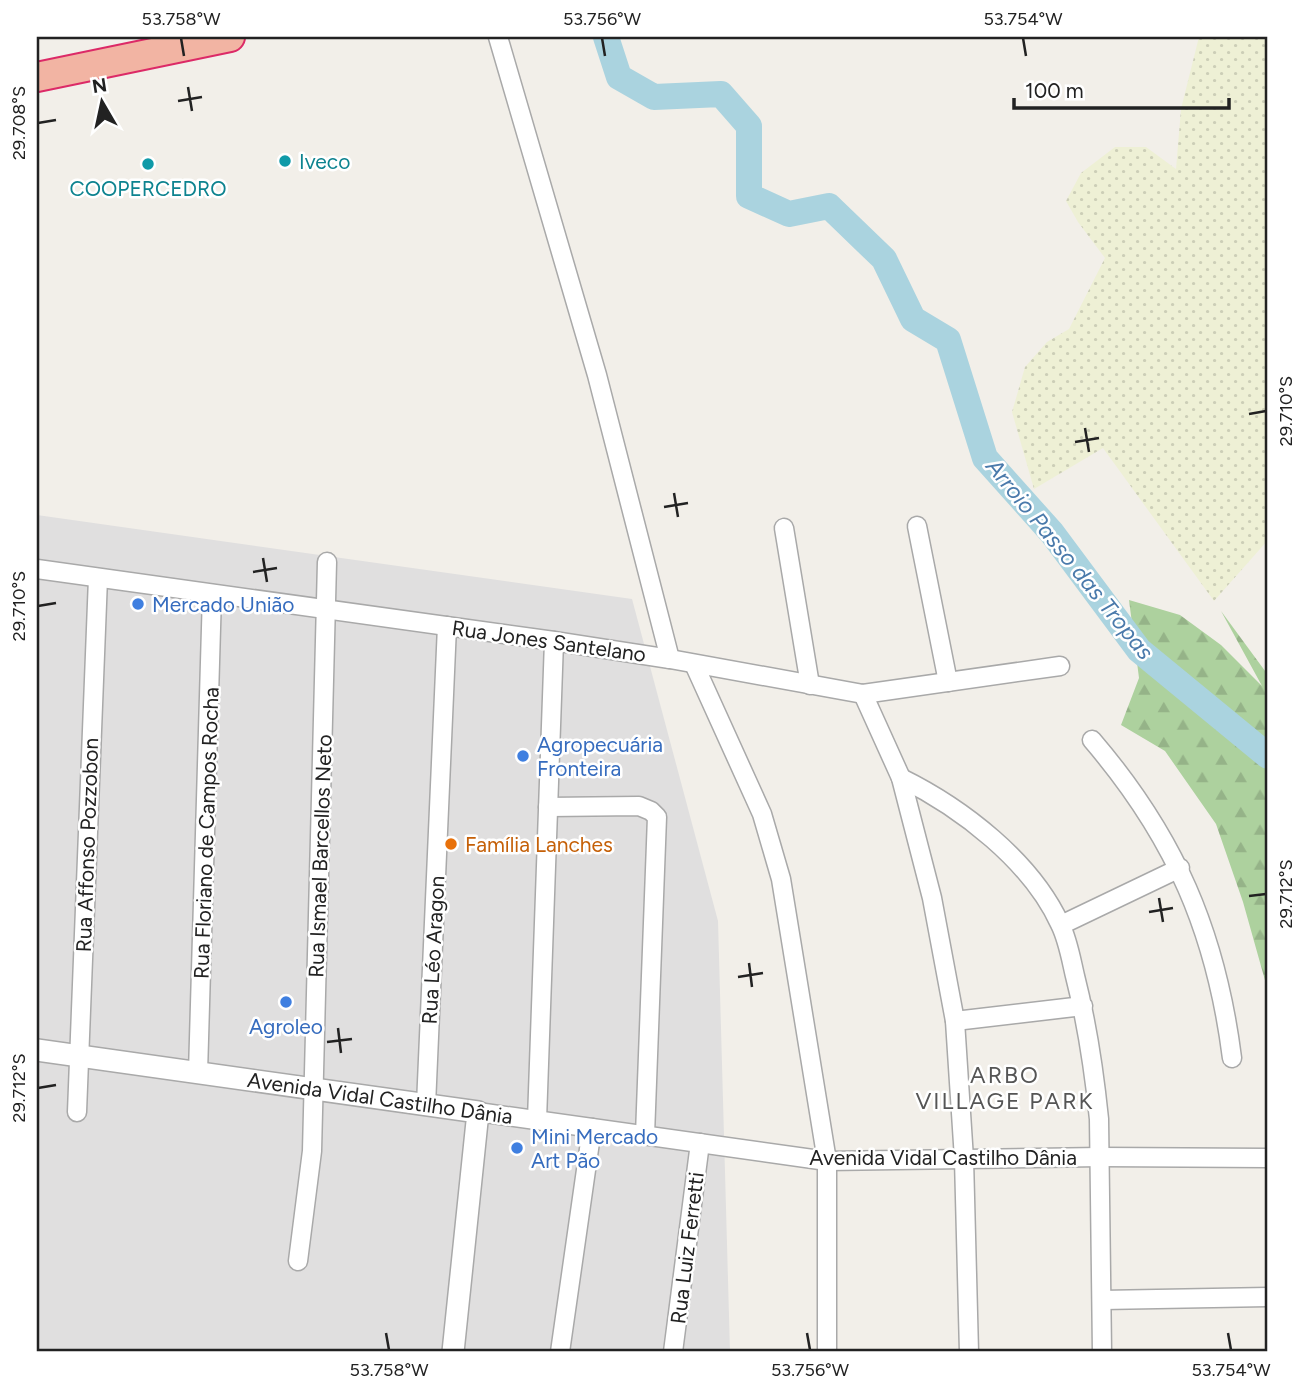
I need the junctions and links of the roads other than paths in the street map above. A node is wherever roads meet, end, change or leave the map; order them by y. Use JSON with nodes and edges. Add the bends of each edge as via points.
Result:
{"nodes":[{"id":1,"x":230,"y":37,"type":"edge"},
{"id":2,"x":498,"y":37,"type":"edge"},
{"id":3,"x":37,"y":77,"type":"edge"},
{"id":4,"x":917,"y":526,"type":"dead end"},
{"id":5,"x":784,"y":528,"type":"dead end"},
{"id":6,"x":327,"y":562,"type":"dead end"},
{"id":7,"x":37,"y":569,"type":"edge"},
{"id":8,"x":98,"y":578,"type":"junction"},
{"id":9,"x":212,"y":594,"type":"junction"},
{"id":10,"x":326,"y":610,"type":"junction"},
{"id":11,"x":447,"y":626,"type":"junction"},
{"id":12,"x":554,"y":641,"type":"junction"},
{"id":13,"x":670,"y":659,"type":"junction"},
{"id":14,"x":694,"y":664,"type":"junction"},
{"id":15,"x":1060,"y":666,"type":"dead end"},
{"id":16,"x":948,"y":682,"type":"junction"},
{"id":17,"x":810,"y":685,"type":"junction"},
{"id":18,"x":863,"y":694,"type":"junction"},
{"id":19,"x":1093,"y":740,"type":"dead end"},
{"id":20,"x":901,"y":778,"type":"junction"},
{"id":21,"x":548,"y":807,"type":"junction"},
{"id":22,"x":1180,"y":868,"type":"junction"},
{"id":23,"x":1061,"y":925,"type":"junction"},
{"id":24,"x":1083,"y":1006,"type":"junction"},
{"id":25,"x":955,"y":1021,"type":"junction"},
{"id":26,"x":37,"y":1050,"type":"edge"},
{"id":27,"x":79,"y":1056,"type":"junction"},
{"id":28,"x":1232,"y":1058,"type":"dead end"},
{"id":29,"x":198,"y":1073,"type":"junction"},
{"id":30,"x":313,"y":1089,"type":"junction"},
{"id":31,"x":426,"y":1105,"type":"junction"},
{"id":32,"x":77,"y":1112,"type":"dead end"},
{"id":33,"x":478,"y":1112,"type":"junction"},
{"id":34,"x":537,"y":1120,"type":"junction"},
{"id":35,"x":592,"y":1128,"type":"junction"},
{"id":36,"x":645,"y":1135,"type":"junction"},
{"id":37,"x":700,"y":1143,"type":"junction"},
{"id":38,"x":1101,"y":1157,"type":"junction"},
{"id":39,"x":1268,"y":1158,"type":"edge"},
{"id":40,"x":964,"y":1159,"type":"junction"},
{"id":41,"x":827,"y":1161,"type":"junction"},
{"id":42,"x":298,"y":1261,"type":"dead end"},
{"id":43,"x":1268,"y":1297,"type":"edge"},
{"id":44,"x":1102,"y":1300,"type":"junction"},
{"id":45,"x":453,"y":1352,"type":"edge"},
{"id":46,"x":560,"y":1352,"type":"edge"},
{"id":47,"x":673,"y":1352,"type":"edge"},
{"id":48,"x":827,"y":1352,"type":"edge"},
{"id":49,"x":969,"y":1352,"type":"edge"},
{"id":50,"x":1102,"y":1352,"type":"edge"}],
"edges":[{"from":1,"to":3,"type":"highway"},
{"from":2,"to":13,"type":"street","via":[[597,374]]},
{"from":4,"to":16,"type":"street"},
{"from":5,"to":17,"type":"street"},
{"from":6,"to":10,"type":"street","name":"Rua Ismael Barcellos Neto"},
{"from":7,"to":8,"type":"street","name":"Rua Jones Santelano"},
{"from":8,"to":9,"type":"street","name":"Rua Jones Santelano"},
{"from":8,"to":27,"type":"street","name":"Rua Affonso Pozzobon"},
{"from":9,"to":10,"type":"street","name":"Rua Jones Santelano"},
{"from":9,"to":29,"type":"street","name":"Rua Floriano de Campos Rocha"},
{"from":10,"to":11,"type":"street","name":"Rua Jones Santelano"},
{"from":10,"to":30,"type":"street","name":"Rua Ismael Barcellos Neto"},
{"from":11,"to":12,"type":"street","name":"Rua Jones Santelano"},
{"from":11,"to":31,"type":"street","name":"Rua Léo Aragon"},
{"from":12,"to":13,"type":"street","name":"Rua Jones Santelano"},
{"from":12,"to":21,"type":"street"},
{"from":13,"to":14,"type":"street","name":"Rua Jones Santelano"},
{"from":14,"to":17,"type":"street","name":"Rua Jones Santelano"},
{"from":14,"to":41,"type":"street","via":[[752,791],[776,857]]},
{"from":15,"to":16,"type":"street","name":"Rua Jones Santelano"},
{"from":16,"to":18,"type":"street","name":"Rua Jones Santelano"},
{"from":17,"to":18,"type":"street","name":"Rua Jones Santelano"},
{"from":18,"to":20,"type":"street"},
{"from":19,"to":22,"type":"street","via":[[1135,793]]},
{"from":20,"to":23,"type":"street","via":[[961,813],[999,844]]},
{"from":20,"to":25,"type":"street","via":[[932,898]]},
{"from":21,"to":34,"type":"street"},
{"from":21,"to":36,"type":"street","via":[[639,806],[657,817]]},
{"from":22,"to":23,"type":"street"},
{"from":22,"to":28,"type":"street","via":[[1216,968]]},
{"from":23,"to":24,"type":"street"},
{"from":24,"to":25,"type":"street"},
{"from":24,"to":38,"type":"street"},
{"from":25,"to":40,"type":"street"},
{"from":26,"to":27,"type":"street","name":"Avenida Vidal Castilho Dânia"},
{"from":27,"to":29,"type":"street","name":"Avenida Vidal Castilho Dânia"},
{"from":27,"to":32,"type":"street","name":"Rua Affonso Pozzobon"},
{"from":29,"to":30,"type":"street","name":"Avenida Vidal Castilho Dânia"},
{"from":30,"to":31,"type":"street","name":"Avenida Vidal Castilho Dânia"},
{"from":30,"to":42,"type":"street","name":"Rua Ismael Barcellos Neto","via":[[312,1151]]},
{"from":31,"to":33,"type":"street","name":"Avenida Vidal Castilho Dânia"},
{"from":33,"to":34,"type":"street","name":"Avenida Vidal Castilho Dânia"},
{"from":33,"to":45,"type":"street"},
{"from":34,"to":35,"type":"street","name":"Avenida Vidal Castilho Dânia"},
{"from":35,"to":36,"type":"street","name":"Avenida Vidal Castilho Dânia"},
{"from":35,"to":46,"type":"street"},
{"from":36,"to":37,"type":"street","name":"Avenida Vidal Castilho Dânia"},
{"from":37,"to":41,"type":"street","name":"Avenida Vidal Castilho Dânia"},
{"from":37,"to":47,"type":"street","name":"Rua Luiz Ferretti"},
{"from":38,"to":39,"type":"street","name":"Avenida Vidal Castilho Dânia"},
{"from":38,"to":40,"type":"street","name":"Avenida Vidal Castilho Dânia"},
{"from":38,"to":44,"type":"street"},
{"from":40,"to":41,"type":"street","name":"Avenida Vidal Castilho Dânia"},
{"from":40,"to":49,"type":"street"},
{"from":41,"to":48,"type":"street"},
{"from":43,"to":44,"type":"street"},
{"from":44,"to":50,"type":"street"}]}
